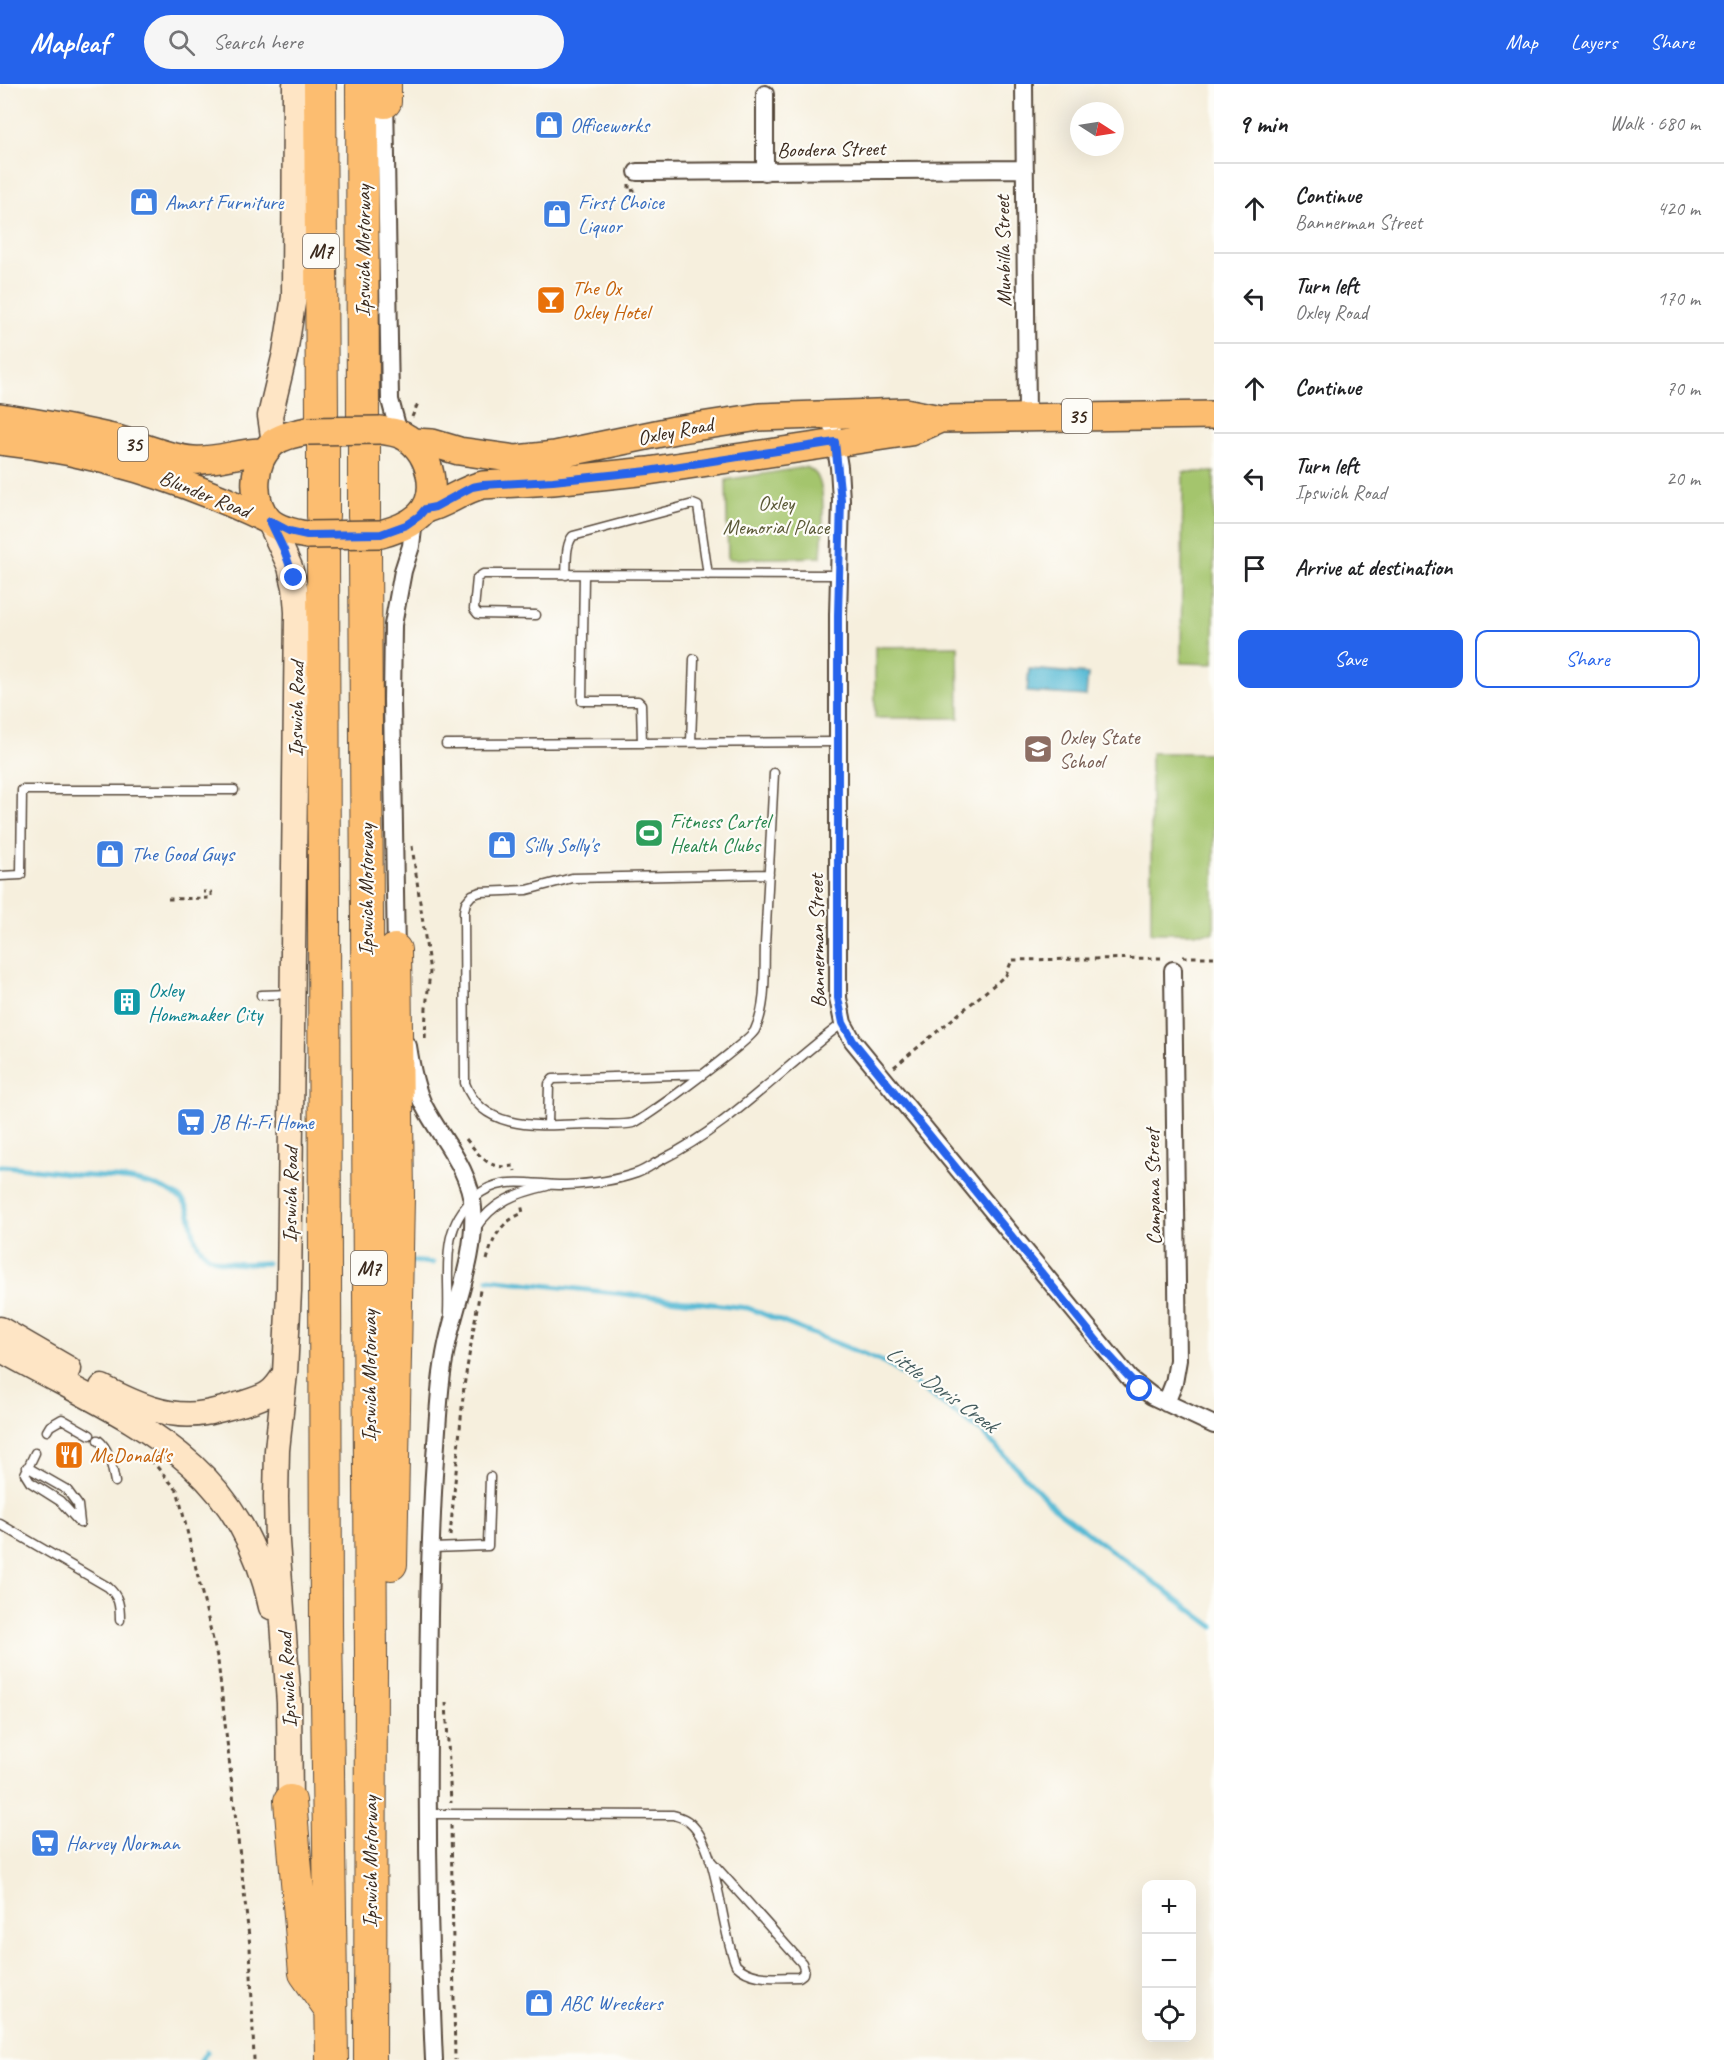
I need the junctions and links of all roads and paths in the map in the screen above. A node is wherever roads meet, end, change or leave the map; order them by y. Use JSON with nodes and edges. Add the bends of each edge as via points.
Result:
{"nodes":[{"id":1,"x":1024,"y":84,"type":"edge"},
{"id":2,"x":300,"y":87,"type":"edge"},
{"id":3,"x":379,"y":88,"type":"edge"},
{"id":4,"x":765,"y":94,"type":"dead end"},
{"id":5,"x":1025,"y":170,"type":"junction"},
{"id":6,"x":637,"y":172,"type":"dead end"},
{"id":7,"x":765,"y":172,"type":"junction"},
{"id":8,"x":418,"y":403,"type":"dead end"},
{"id":9,"x":830,"y":413,"type":"junction"},
{"id":10,"x":1214,"y":415,"type":"edge"},
{"id":11,"x":0,"y":417,"type":"edge"},
{"id":12,"x":1027,"y":417,"type":"junction"},
{"id":13,"x":940,"y":419,"type":"junction"},
{"id":14,"x":388,"y":430,"type":"junction"},
{"id":15,"x":318,"y":431,"type":"junction"},
{"id":16,"x":0,"y":441,"type":"edge"},
{"id":17,"x":835,"y":442,"type":"junction"},
{"id":18,"x":269,"y":447,"type":"junction"},
{"id":19,"x":419,"y":515,"type":"junction"},
{"id":20,"x":269,"y":520,"type":"junction"},
{"id":21,"x":318,"y":533,"type":"junction"},
{"id":22,"x":370,"y":533,"type":"junction"},
{"id":23,"x":566,"y":575,"type":"junction"},
{"id":24,"x":584,"y":575,"type":"junction"},
{"id":25,"x":708,"y":575,"type":"junction"},
{"id":26,"x":839,"y":575,"type":"junction"},
{"id":27,"x":536,"y":615,"type":"dead end"},
{"id":28,"x":693,"y":658,"type":"dead end"},
{"id":29,"x":838,"y":741,"type":"junction"},
{"id":30,"x":691,"y":742,"type":"junction"},
{"id":31,"x":642,"y":743,"type":"junction"},
{"id":32,"x":446,"y":744,"type":"dead end"},
{"id":33,"x":774,"y":773,"type":"dead end"},
{"id":34,"x":234,"y":790,"type":"dead end"},
{"id":35,"x":769,"y":874,"type":"junction"},
{"id":36,"x":0,"y":876,"type":"edge"},
{"id":37,"x":203,"y":892,"type":"dead end"},
{"id":38,"x":168,"y":899,"type":"dead end"},
{"id":39,"x":395,"y":950,"type":"junction"},
{"id":40,"x":1214,"y":957,"type":"edge"},
{"id":41,"x":1169,"y":961,"type":"junction"},
{"id":42,"x":292,"y":994,"type":"junction"},
{"id":43,"x":261,"y":995,"type":"dead end"},
{"id":44,"x":843,"y":1023,"type":"junction"},
{"id":45,"x":704,"y":1074,"type":"junction"},
{"id":46,"x":882,"y":1076,"type":"junction"},
{"id":47,"x":548,"y":1125,"type":"junction"},
{"id":48,"x":550,"y":1185,"type":"junction"},
{"id":49,"x":472,"y":1200,"type":"junction"},
{"id":50,"x":474,"y":1231,"type":"junction"},
{"id":51,"x":0,"y":1329,"type":"edge"},
{"id":52,"x":447,"y":1344,"type":"junction"},
{"id":53,"x":0,"y":1349,"type":"edge"},
{"id":54,"x":285,"y":1373,"type":"junction"},
{"id":55,"x":1166,"y":1403,"type":"junction"},
{"id":56,"x":1214,"y":1425,"type":"edge"},
{"id":57,"x":47,"y":1431,"type":"dead end"},
{"id":58,"x":35,"y":1453,"type":"dead end"},
{"id":59,"x":150,"y":1459,"type":"dead end"},
{"id":60,"x":27,"y":1467,"type":"junction"},
{"id":61,"x":490,"y":1477,"type":"dead end"},
{"id":62,"x":115,"y":1482,"type":"dead end"},
{"id":63,"x":0,"y":1524,"type":"edge"},
{"id":64,"x":432,"y":1548,"type":"junction"},
{"id":65,"x":120,"y":1620,"type":"dead end"},
{"id":66,"x":290,"y":1801,"type":"junction"},
{"id":67,"x":427,"y":1814,"type":"junction"},
{"id":68,"x":710,"y":1860,"type":"junction"},
{"id":69,"x":370,"y":1988,"type":"junction"},
{"id":70,"x":331,"y":2010,"type":"junction"},
{"id":71,"x":434,"y":2059,"type":"edge"},
{"id":72,"x":254,"y":2060,"type":"edge"},
{"id":73,"x":332,"y":2060,"type":"edge"},
{"id":74,"x":370,"y":2060,"type":"edge"}],
"edges":[{"from":1,"to":5,"type":"street","name":"Munbilla Street"},
{"from":2,"to":15,"type":"highway","name":"Ipswich Motorway","number":"M7"},
{"from":2,"to":18,"type":"main road","via":[[294,297],[270,416]]},
{"from":3,"to":14,"type":"highway","name":"Ipswich Motorway","number":"M7"},
{"from":4,"to":7,"type":"street"},
{"from":5,"to":7,"type":"street","name":"Boodera Street"},
{"from":5,"to":12,"type":"street","name":"Munbilla Street"},
{"from":6,"to":7,"type":"street","name":"Boodera Street"},
{"from":8,"to":14,"type":"path"},
{"from":9,"to":13,"type":"main road","name":"Oxley Road","number":"35","via":[[904,412]]},
{"from":9,"to":14,"type":"main road","name":"Oxley Road","number":"35","via":[[716,422],[555,455],[516,459],[470,453]]},
{"from":9,"to":17,"type":"street","name":"Bannerman Street"},
{"from":10,"to":12,"type":"main road","name":"Oxley Road","number":"35"},
{"from":11,"to":18,"type":"main road","name":"Blunder Road","number":"35","via":[[67,428],[194,460],[221,459]]},
{"from":12,"to":13,"type":"main road","name":"Oxley Road","number":"35"},
{"from":13,"to":17,"type":"main road","name":"Oxley Road","number":"35","via":[[910,432]]},
{"from":14,"to":15,"type":"main road","number":"35","bridge":true},
{"from":14,"to":19,"type":"main road","via":[[422,453],[431,475],[429,500]]},
{"from":14,"to":22,"type":"highway","name":"Ipswich Motorway","number":"M7"},
{"from":15,"to":18,"type":"main road","number":"35","via":[[294,434]]},
{"from":15,"to":21,"type":"highway","name":"Ipswich Motorway","number":"M7"},
{"from":16,"to":20,"type":"main road","name":"Blunder Road","number":"35","via":[[141,469],[225,499]]},
{"from":17,"to":19,"type":"main road","name":"Oxley Road","number":"35","via":[[648,471],[483,485]]},
{"from":17,"to":26,"type":"street","name":"Bannerman Street","via":[[841,500]]},
{"from":18,"to":20,"type":"main road","via":[[255,489]]},
{"from":19,"to":22,"type":"main road","number":"35","via":[[394,530]]},
{"from":19,"to":39,"type":"street","via":[[393,625]]},
{"from":20,"to":21,"type":"main road","number":"35","via":[[289,531]]},
{"from":20,"to":42,"type":"main road","name":"Ipswich Road","via":[[290,567],[297,612]]},
{"from":21,"to":22,"type":"main road","number":"35","bridge":true},
{"from":21,"to":70,"type":"highway","name":"Ipswich Motorway","number":"M7"},
{"from":22,"to":69,"type":"highway","name":"Ipswich Motorway","number":"M7"},
{"from":23,"to":24,"type":"lane"},
{"from":23,"to":25,"type":"lane","via":[[568,546],[573,536],[693,504],[698,506]]},
{"from":23,"to":27,"type":"lane","via":[[483,574],[477,578],[474,609],[478,614]]},
{"from":24,"to":25,"type":"lane"},
{"from":24,"to":31,"type":"lane","via":[[582,701],[638,701]]},
{"from":25,"to":26,"type":"lane"},
{"from":26,"to":29,"type":"street","name":"Bannerman Street"},
{"from":28,"to":30,"type":"lane"},
{"from":29,"to":30,"type":"lane"},
{"from":29,"to":44,"type":"street","name":"Bannerman Street","via":[[838,998]]},
{"from":30,"to":31,"type":"lane"},
{"from":31,"to":32,"type":"lane"},
{"from":33,"to":35,"type":"lane"},
{"from":34,"to":36,"type":"lane","via":[[22,790],[21,875]]},
{"from":35,"to":45,"type":"lane","via":[[762,1011],[758,1024],[746,1042]]},
{"from":35,"to":47,"type":"lane","via":[[572,878],[527,890],[472,895],[464,911],[465,1083],[478,1105],[494,1117],[523,1125]]},
{"from":37,"to":38,"type":"path","via":[[211,892],[211,898]]},
{"from":39,"to":49,"type":"street","via":[[417,1088],[461,1166]]},
{"from":39,"to":69,"type":"highway","via":[[398,1197],[385,1945]]},
{"from":40,"to":41,"type":"path"},
{"from":41,"to":46,"type":"path","via":[[1012,960],[1006,975]]},
{"from":41,"to":55,"type":"street","name":"Campana Street","via":[[1178,1360]]},
{"from":42,"to":43,"type":"lane"},
{"from":42,"to":54,"type":"main road","name":"Ipswich Road"},
{"from":44,"to":46,"type":"street","name":"Bannerman Street"},
{"from":44,"to":48,"type":"lane","via":[[685,1149],[621,1178]]},
{"from":45,"to":47,"type":"lane","via":[[634,1123]]},
{"from":45,"to":47,"type":"lane","via":[[553,1079],[549,1084]]},
{"from":46,"to":55,"type":"street","name":"Bannerman Street","via":[[1105,1351],[1140,1389]]},
{"from":48,"to":49,"type":"lane","via":[[511,1182],[483,1191]]},
{"from":48,"to":50,"type":"lane","via":[[501,1202]]},
{"from":49,"to":50,"type":"street"},
{"from":49,"to":52,"type":"lane","via":[[460,1213],[448,1243]]},
{"from":50,"to":52,"type":"street"},
{"from":51,"to":54,"type":"main road","via":[[84,1378],[126,1399],[168,1413],[204,1414],[263,1397],[278,1386]]},
{"from":52,"to":64,"type":"street","via":[[438,1420]]},
{"from":53,"to":66,"type":"main road","via":[[169,1444],[203,1474],[242,1527],[260,1567],[273,1618]]},
{"from":54,"to":66,"type":"main road","name":"Ipswich Road","via":[[276,1497],[289,1703]]},
{"from":55,"to":56,"type":"street","name":"Bannerman Street"},
{"from":57,"to":62,"type":"lane","via":[[62,1419],[103,1444]]},
{"from":58,"to":60,"type":"lane"},
{"from":59,"to":72,"type":"path","via":[[177,1490],[218,1661],[250,1946]]},
{"from":60,"to":60,"type":"lane","via":[[67,1490],[78,1505],[80,1523],[60,1500],[30,1482],[25,1474]]},
{"from":61,"to":64,"type":"lane","via":[[488,1546]]},
{"from":63,"to":65,"type":"lane","via":[[108,1587],[120,1605]]},
{"from":64,"to":67,"type":"street"},
{"from":66,"to":70,"type":"highway","via":[[305,1973]]},
{"from":67,"to":68,"type":"lane","via":[[673,1815],[690,1822]]},
{"from":67,"to":71,"type":"street"},
{"from":68,"to":68,"type":"lane","via":[[735,1965],[749,1975],[803,1974],[802,1962]]},
{"from":69,"to":74,"type":"highway","name":"Ipswich Motorway","number":"M7"},
{"from":70,"to":73,"type":"highway","name":"Ipswich Motorway","number":"M7"}]}
